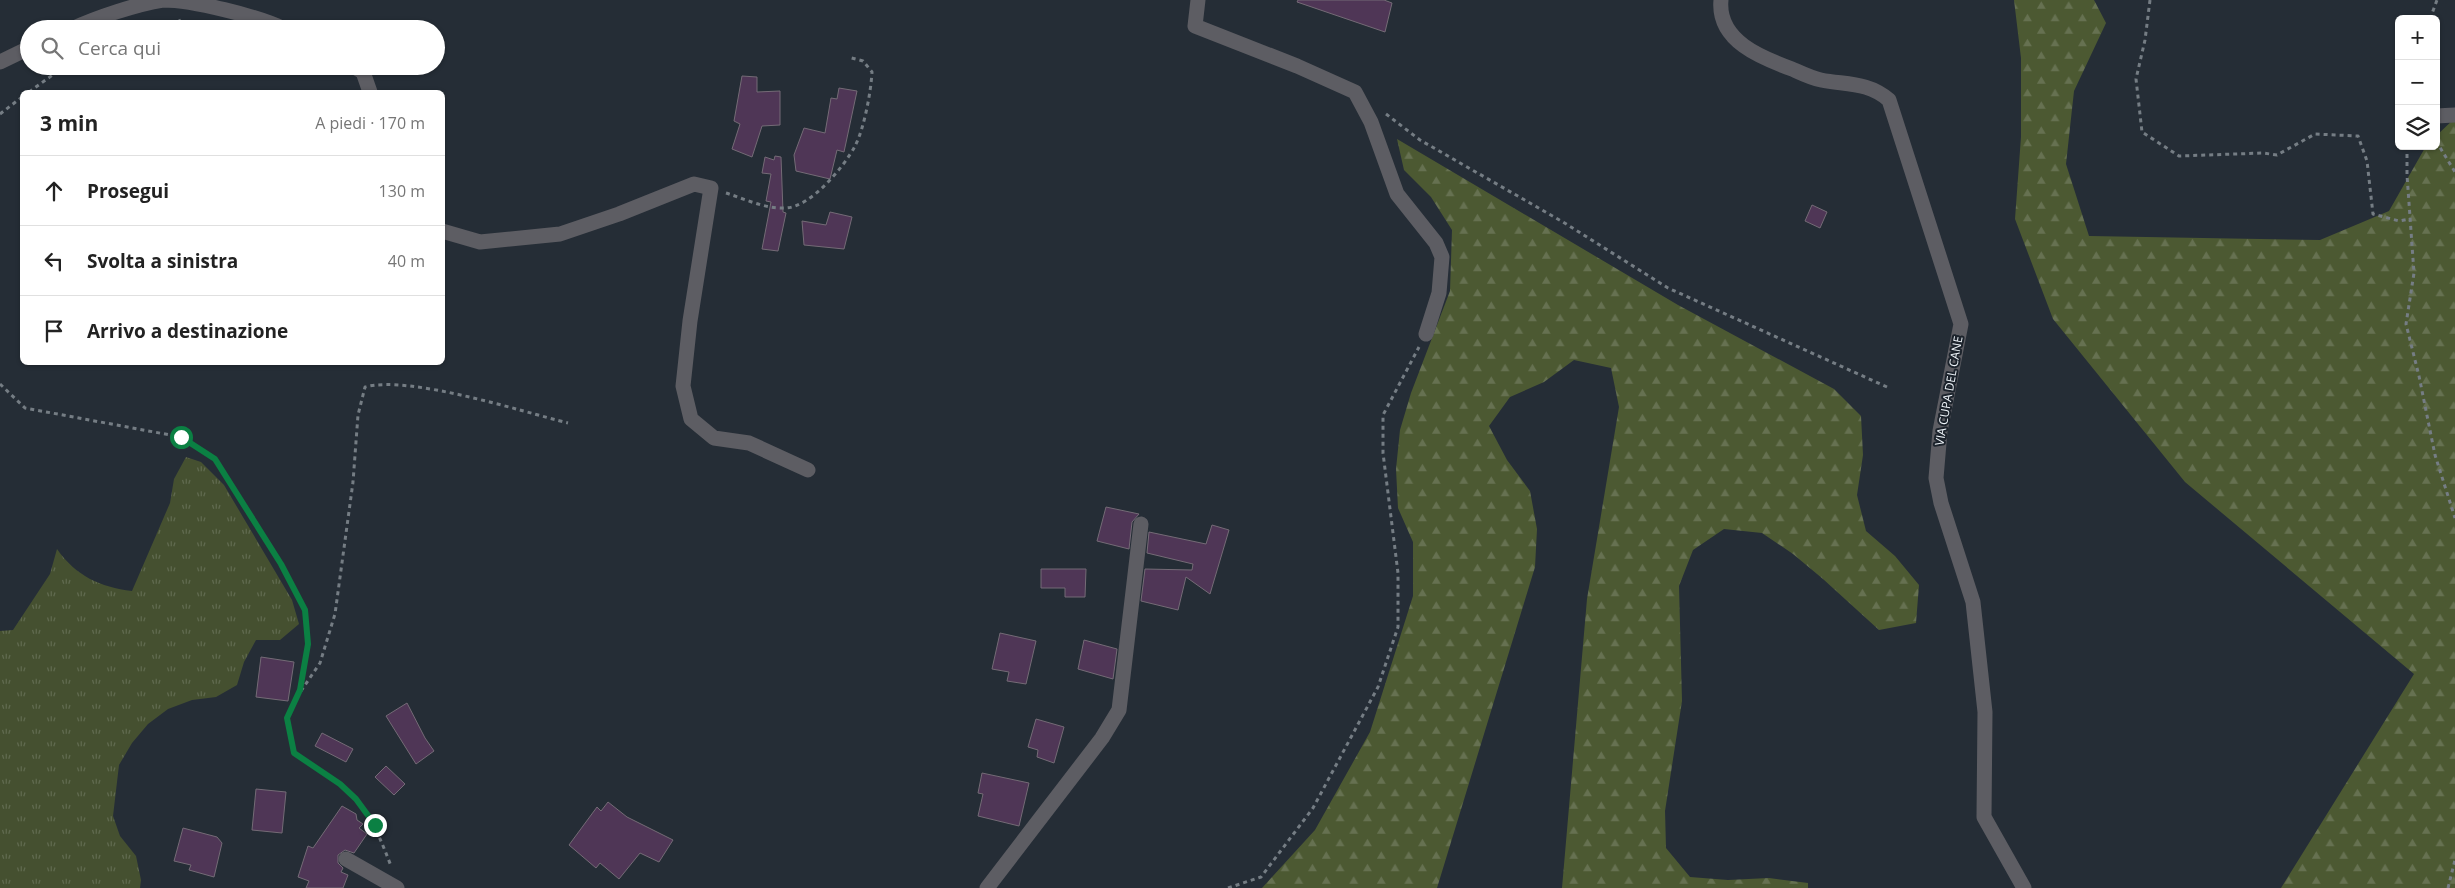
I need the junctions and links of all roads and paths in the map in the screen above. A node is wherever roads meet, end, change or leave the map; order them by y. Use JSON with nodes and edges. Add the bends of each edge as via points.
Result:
{"nodes":[{"id":1,"x":183,"y":0,"type":"edge"},
{"id":2,"x":1198,"y":0,"type":"edge"},
{"id":3,"x":1721,"y":0,"type":"edge"},
{"id":4,"x":2150,"y":0,"type":"edge"},
{"id":5,"x":2437,"y":0,"type":"edge"},
{"id":6,"x":2431,"y":15,"type":"edge"},
{"id":7,"x":92,"y":20,"type":"edge"},
{"id":8,"x":266,"y":20,"type":"edge"},
{"id":9,"x":20,"y":52,"type":"edge"},
{"id":10,"x":848,"y":57,"type":"dead end"},
{"id":11,"x":0,"y":62,"type":"edge"},
{"id":12,"x":53,"y":75,"type":"edge"},
{"id":13,"x":364,"y":75,"type":"edge"},
{"id":14,"x":32,"y":90,"type":"edge"},
{"id":15,"x":369,"y":90,"type":"edge"},
{"id":16,"x":20,"y":99,"type":"edge"},
{"id":17,"x":1383,"y":112,"type":"dead end"},
{"id":18,"x":0,"y":114,"type":"edge"},
{"id":19,"x":2455,"y":115,"type":"edge"},
{"id":20,"x":2440,"y":116,"type":"edge"},
{"id":21,"x":2440,"y":148,"type":"edge"},
{"id":22,"x":2407,"y":150,"type":"edge"},
{"id":23,"x":2455,"y":172,"type":"edge"},
{"id":24,"x":711,"y":188,"type":"junction"},
{"id":25,"x":2410,"y":219,"type":"junction"},
{"id":26,"x":445,"y":232,"type":"edge"},
{"id":27,"x":1426,"y":334,"type":"joint"},
{"id":28,"x":0,"y":384,"type":"edge"},
{"id":29,"x":1887,"y":387,"type":"dead end"},
{"id":30,"x":568,"y":423,"type":"dead end"},
{"id":31,"x":808,"y":470,"type":"dead end"},
{"id":32,"x":2455,"y":518,"type":"edge"},
{"id":33,"x":1141,"y":524,"type":"dead end"},
{"id":34,"x":292,"y":704,"type":"junction"},
{"id":35,"x":346,"y":859,"type":"dead end"},
{"id":36,"x":2455,"y":860,"type":"edge"},
{"id":37,"x":393,"y":870,"type":"dead end"},
{"id":38,"x":397,"y":888,"type":"edge"},
{"id":39,"x":987,"y":888,"type":"edge"},
{"id":40,"x":1228,"y":888,"type":"edge"},
{"id":41,"x":2024,"y":888,"type":"edge"},
{"id":42,"x":2448,"y":888,"type":"edge"}],
"edges":[{"from":1,"to":7,"type":"street","via":[[163,0]]},
{"from":1,"to":8,"type":"street"},
{"from":2,"to":27,"type":"street","via":[[1195,26],[1355,92],[1371,122],[1397,194],[1436,243],[1442,257],[1439,293]]},
{"from":3,"to":41,"type":"street","name":"VIA CUPA DEL CANE","via":[[1726,27],[1742,45],[1760,57],[1819,80],[1877,90],[1889,100],[1960,324],[1940,431],[1936,478],[1973,602],[1985,712],[1984,817]]},
{"from":4,"to":25,"type":"path","via":[[2136,79],[2142,132],[2179,156],[2277,155],[2315,134],[2358,136],[2367,161],[2373,214],[2399,221]]},
{"from":5,"to":6,"type":"path"},
{"from":9,"to":11,"type":"street"},
{"from":10,"to":24,"type":"path","via":[[863,62],[872,72],[871,91],[855,146],[808,201],[787,208],[766,206]]},
{"from":12,"to":14,"type":"path"},
{"from":13,"to":15,"type":"street"},
{"from":16,"to":18,"type":"path"},
{"from":17,"to":29,"type":"path","via":[[1420,140],[1563,222],[1668,288]]},
{"from":19,"to":20,"type":"street"},
{"from":21,"to":23,"type":"path"},
{"from":22,"to":25,"type":"path"},
{"from":24,"to":26,"type":"street","via":[[694,184],[560,234],[480,242]]},
{"from":24,"to":31,"type":"street","via":[[683,386],[691,419],[714,438],[748,443]]},
{"from":25,"to":32,"type":"path","via":[[2414,273],[2406,324],[2434,455]]},
{"from":27,"to":40,"type":"path","via":[[1383,415],[1383,453],[1398,573],[1398,627],[1378,687],[1307,816],[1261,877]]},
{"from":28,"to":34,"type":"path","via":[[25,408],[181,437],[215,459],[281,564],[305,610],[308,644],[300,690]]},
{"from":30,"to":34,"type":"path","via":[[442,392],[396,384],[365,387],[358,415],[335,614],[320,663]]},
{"from":33,"to":39,"type":"street","via":[[1119,710],[1102,738]]},
{"from":34,"to":37,"type":"path","via":[[287,718],[294,753],[326,773],[356,799],[375,825]]},
{"from":35,"to":38,"type":"street"},
{"from":36,"to":42,"type":"path"}]}
